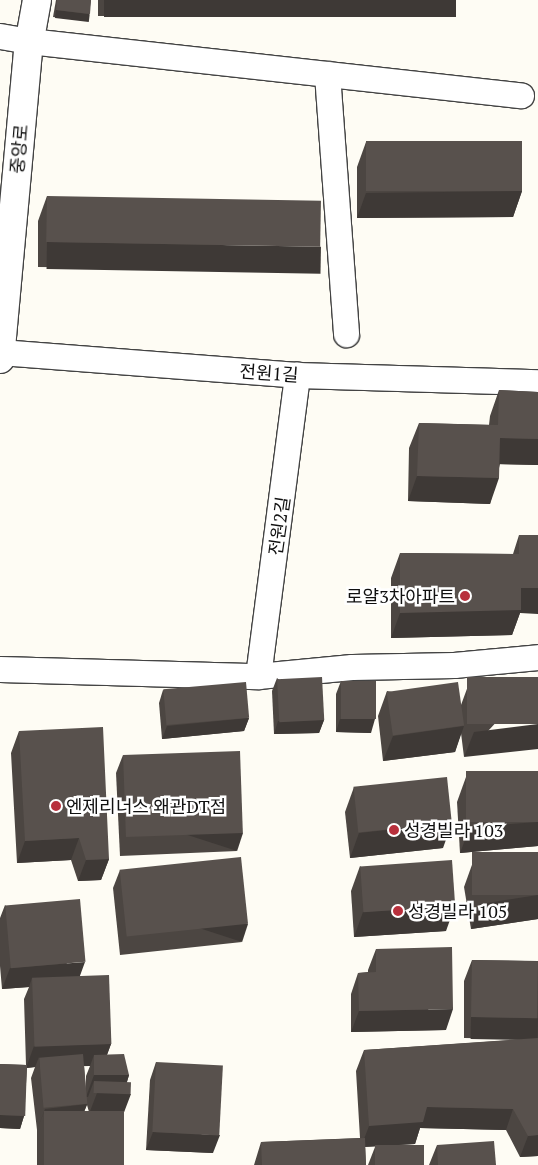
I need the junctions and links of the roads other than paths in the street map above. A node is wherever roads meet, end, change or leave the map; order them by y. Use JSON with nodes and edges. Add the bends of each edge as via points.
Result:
{"nodes":[{"id":1,"x":37,"y":0,"type":"edge"},
{"id":2,"x":0,"y":36,"type":"edge"},
{"id":3,"x":29,"y":41,"type":"junction"},
{"id":4,"x":327,"y":74,"type":"junction"},
{"id":5,"x":522,"y":96,"type":"dead end"},
{"id":6,"x":346,"y":334,"type":"dead end"},
{"id":7,"x":0,"y":352,"type":"edge"},
{"id":8,"x":0,"y":359,"type":"edge"},
{"id":9,"x":297,"y":375,"type":"junction"},
{"id":10,"x":538,"y":382,"type":"edge"},
{"id":11,"x":538,"y":658,"type":"edge"},
{"id":12,"x":0,"y":669,"type":"edge"},
{"id":13,"x":258,"y":676,"type":"junction"}],
"edges":[{"from":1,"to":3,"type":"street","name":"중앙로"},
{"from":2,"to":3,"type":"street"},
{"from":3,"to":4,"type":"street"},
{"from":3,"to":7,"type":"street","name":"중앙로"},
{"from":4,"to":5,"type":"street"},
{"from":4,"to":6,"type":"street"},
{"from":7,"to":8,"type":"street","name":"중앙로"},
{"from":7,"to":9,"type":"street","name":"전원1길"},
{"from":9,"to":10,"type":"street","name":"전원1길"},
{"from":9,"to":13,"type":"street","name":"전원2길"},
{"from":11,"to":13,"type":"street","via":[[454,665],[352,666]]},
{"from":12,"to":13,"type":"street"}]}
